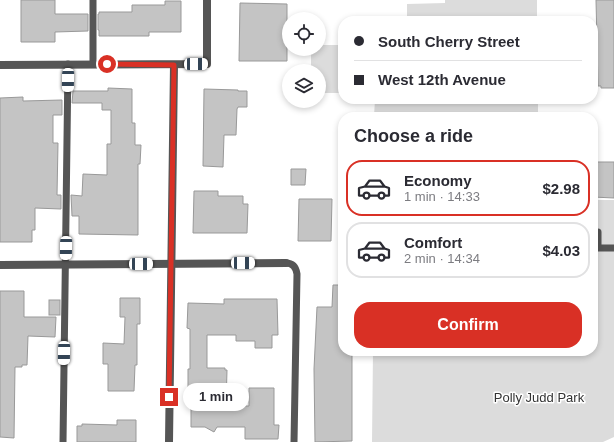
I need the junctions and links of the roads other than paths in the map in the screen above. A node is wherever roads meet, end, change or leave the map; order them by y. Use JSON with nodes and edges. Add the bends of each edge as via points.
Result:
{"nodes":[{"id":1,"x":93,"y":0,"type":"edge"},
{"id":2,"x":207,"y":0,"type":"edge"},
{"id":3,"x":68,"y":64,"type":"junction"},
{"id":4,"x":93,"y":64,"type":"junction"},
{"id":5,"x":0,"y":65,"type":"edge"},
{"id":6,"x":174,"y":65,"type":"junction"},
{"id":7,"x":598,"y":232,"type":"dead end"},
{"id":8,"x":614,"y":248,"type":"edge"},
{"id":9,"x":286,"y":263,"type":"joint"},
{"id":10,"x":66,"y":264,"type":"junction"},
{"id":11,"x":171,"y":264,"type":"junction"},
{"id":12,"x":0,"y":265,"type":"edge"},
{"id":13,"x":63,"y":442,"type":"edge"},
{"id":14,"x":168,"y":442,"type":"edge"},
{"id":15,"x":294,"y":442,"type":"edge"}],
"edges":[{"from":1,"to":4,"type":"lane"},
{"from":2,"to":6,"type":"street","via":[[207,64]]},
{"from":3,"to":4,"type":"street"},
{"from":3,"to":5,"type":"street"},
{"from":3,"to":10,"type":"lane"},
{"from":4,"to":6,"type":"street"},
{"from":6,"to":11,"type":"street"},
{"from":7,"to":8,"type":"lane","via":[[598,248]]},
{"from":9,"to":11,"type":"street"},
{"from":9,"to":15,"type":"lane","via":[[293,265],[297,274]]},
{"from":10,"to":11,"type":"street"},
{"from":10,"to":12,"type":"street"},
{"from":10,"to":13,"type":"lane"},
{"from":11,"to":14,"type":"street"}]}
